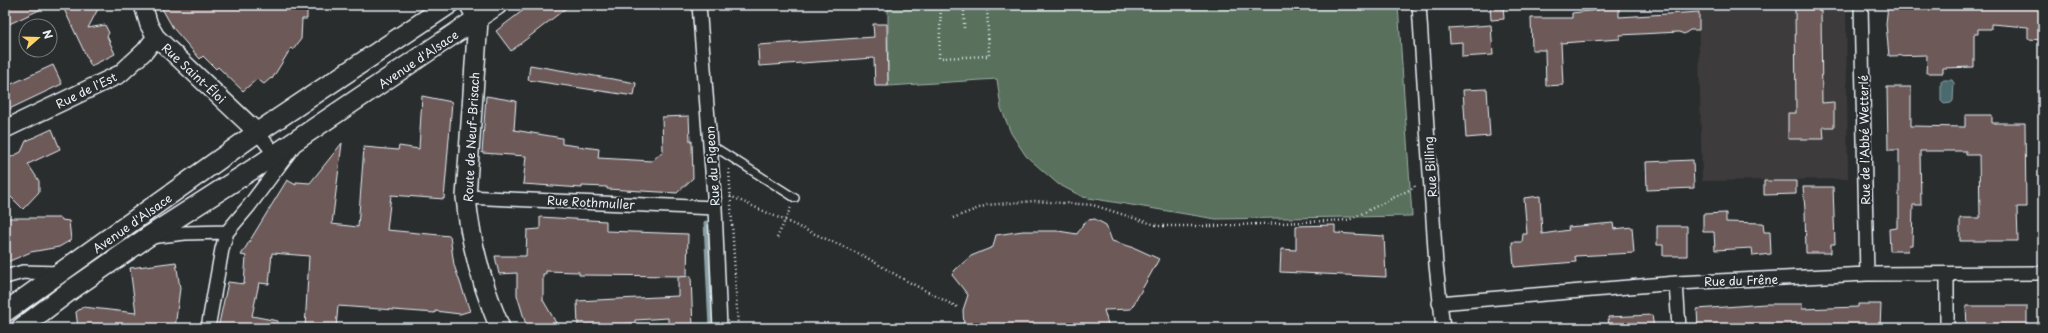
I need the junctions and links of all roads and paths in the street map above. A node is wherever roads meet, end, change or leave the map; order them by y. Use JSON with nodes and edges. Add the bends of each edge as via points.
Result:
{"nodes":[{"id":1,"x":143,"y":5,"type":"edge"},
{"id":2,"x":448,"y":5,"type":"edge"},
{"id":3,"x":457,"y":5,"type":"edge"},
{"id":4,"x":497,"y":5,"type":"edge"},
{"id":5,"x":699,"y":5,"type":"edge"},
{"id":6,"x":941,"y":5,"type":"edge"},
{"id":7,"x":964,"y":5,"type":"edge"},
{"id":8,"x":987,"y":5,"type":"edge"},
{"id":9,"x":1419,"y":5,"type":"edge"},
{"id":10,"x":1861,"y":5,"type":"edge"},
{"id":11,"x":473,"y":22,"type":"edge"},
{"id":12,"x":964,"y":28,"type":"dead end"},
{"id":13,"x":156,"y":37,"type":"junction"},
{"id":14,"x":5,"y":129,"type":"edge"},
{"id":15,"x":258,"y":133,"type":"junction"},
{"id":16,"x":710,"y":144,"type":"junction"},
{"id":17,"x":279,"y":158,"type":"junction"},
{"id":18,"x":1414,"y":179,"type":"dead end"},
{"id":19,"x":713,"y":188,"type":"junction"},
{"id":20,"x":466,"y":197,"type":"junction"},
{"id":21,"x":795,"y":198,"type":"joint"},
{"id":22,"x":715,"y":208,"type":"junction"},
{"id":23,"x":953,"y":218,"type":"dead end"},
{"id":24,"x":785,"y":221,"type":"junction"},
{"id":25,"x":227,"y":232,"type":"junction"},
{"id":26,"x":146,"y":238,"type":"junction"},
{"id":27,"x":777,"y":238,"type":"dead end"},
{"id":28,"x":60,"y":273,"type":"junction"},
{"id":29,"x":2043,"y":273,"type":"edge"},
{"id":30,"x":1867,"y":274,"type":"junction"},
{"id":31,"x":1947,"y":274,"type":"junction"},
{"id":32,"x":5,"y":277,"type":"edge"},
{"id":33,"x":1676,"y":282,"type":"junction"},
{"id":34,"x":1439,"y":303,"type":"junction"},
{"id":35,"x":957,"y":307,"type":"dead end"},
{"id":36,"x":5,"y":312,"type":"edge"},
{"id":37,"x":21,"y":328,"type":"edge"},
{"id":38,"x":208,"y":328,"type":"edge"},
{"id":39,"x":500,"y":328,"type":"edge"},
{"id":40,"x":720,"y":328,"type":"edge"},
{"id":41,"x":1443,"y":328,"type":"edge"},
{"id":42,"x":1679,"y":328,"type":"edge"},
{"id":43,"x":1947,"y":328,"type":"edge"}],
"edges":[{"from":1,"to":13,"type":"street","name":"Rue Saint-Éloi","via":[[149,26]]},
{"from":2,"to":15,"type":"main road","name":"Avenue d'Alsace"},
{"from":3,"to":11,"type":"main road"},
{"from":4,"to":11,"type":"main road","name":"Avenue d'Alsace"},
{"from":5,"to":16,"type":"street","name":"Rue du Pigeon"},
{"from":6,"to":8,"type":"path","via":[[938,58],[989,56]]},
{"from":7,"to":12,"type":"path"},
{"from":9,"to":34,"type":"street","name":"Rue Billing"},
{"from":10,"to":30,"type":"street","name":"Rue de l'Abbé Wetterlé"},
{"from":11,"to":17,"type":"main road","name":"Avenue d'Alsace","via":[[298,139]]},
{"from":11,"to":20,"type":"main road","name":"Route de Neuf-Brisach"},
{"from":13,"to":14,"type":"street","name":"Rue de l'Est","via":[[120,74]]},
{"from":13,"to":15,"type":"street","name":"Rue Saint-Éloi"},
{"from":15,"to":17,"type":"street"},
{"from":15,"to":28,"type":"main road","name":"Avenue d'Alsace"},
{"from":16,"to":19,"type":"street","name":"Rue du Pigeon"},
{"from":16,"to":21,"type":"lane"},
{"from":17,"to":25,"type":"street","name":"Avenue d'Alsace"},
{"from":17,"to":26,"type":"main road","name":"Avenue d'Alsace"},
{"from":18,"to":23,"type":"path","via":[[1415,187],[1349,220],[1160,226],[1093,205],[1034,201],[987,205]]},
{"from":19,"to":22,"type":"street","name":"Rue du Pigeon"},
{"from":19,"to":24,"type":"path"},
{"from":20,"to":22,"type":"street","name":"Rue Rothmuller"},
{"from":20,"to":39,"type":"main road","name":"Route de Neuf-Brisach","via":[[476,260]]},
{"from":21,"to":24,"type":"path"},
{"from":22,"to":40,"type":"street","name":"Rue du Pigeon"},
{"from":24,"to":27,"type":"path"},
{"from":24,"to":35,"type":"path","via":[[864,256]]},
{"from":25,"to":26,"type":"street","name":"Avenue d'Alsace","via":[[185,233]]},
{"from":25,"to":38,"type":"street"},
{"from":26,"to":37,"type":"main road","name":"Avenue d'Alsace"},
{"from":28,"to":32,"type":"street","via":[[23,272]]},
{"from":28,"to":36,"type":"main road","name":"Avenue d'Alsace"},
{"from":29,"to":31,"type":"street","name":"Rue du Frêne"},
{"from":30,"to":31,"type":"street","name":"Rue du Frêne"},
{"from":30,"to":33,"type":"street","name":"Rue du Frêne"},
{"from":31,"to":43,"type":"street"},
{"from":33,"to":34,"type":"street","name":"Rue du Frêne"},
{"from":33,"to":42,"type":"street"},
{"from":34,"to":41,"type":"street","name":"Rue Billing"}]}
